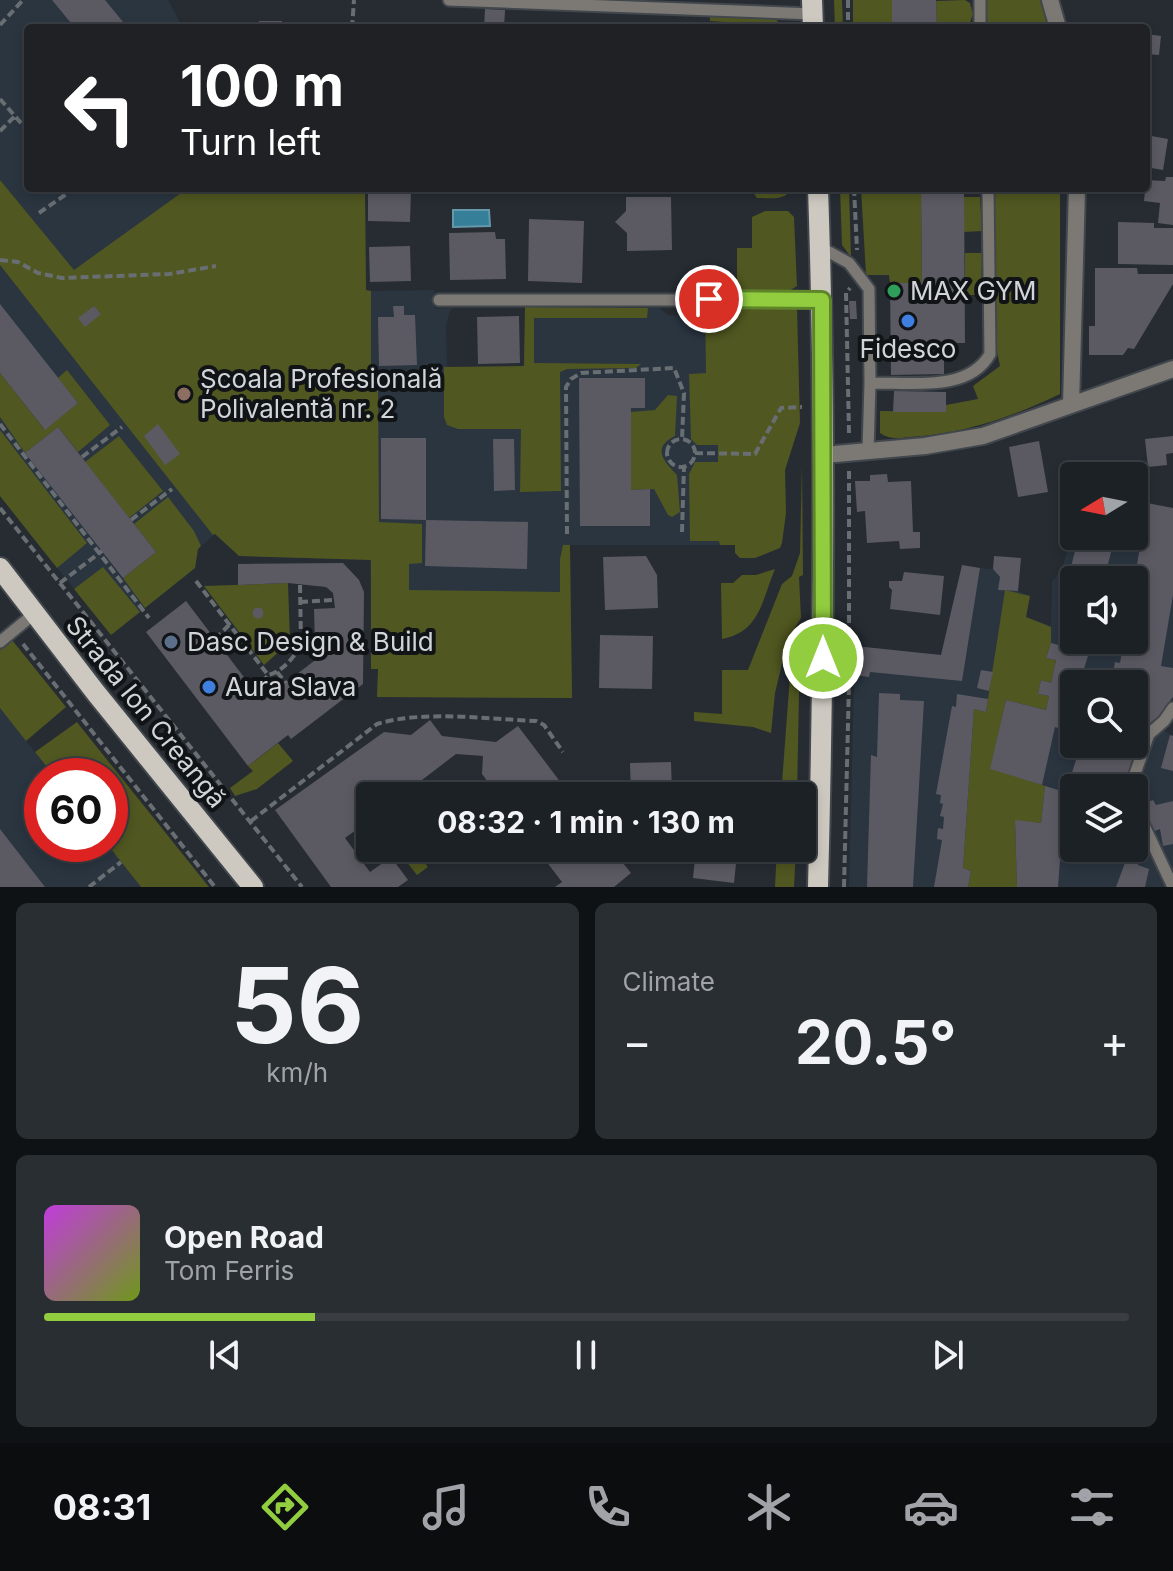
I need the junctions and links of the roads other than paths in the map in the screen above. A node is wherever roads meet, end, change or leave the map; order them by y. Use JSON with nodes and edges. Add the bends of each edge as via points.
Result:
{"nodes":[{"id":1,"x":449,"y":0,"type":"edge"},
{"id":2,"x":709,"y":0,"type":"edge"},
{"id":3,"x":980,"y":0,"type":"edge"},
{"id":4,"x":1050,"y":0,"type":"edge"},
{"id":5,"x":551,"y":2,"type":"edge"},
{"id":6,"x":645,"y":4,"type":"edge"},
{"id":7,"x":725,"y":11,"type":"junction"},
{"id":8,"x":813,"y":14,"type":"edge"},
{"id":9,"x":980,"y":24,"type":"edge"},
{"id":10,"x":1057,"y":24,"type":"edge"},
{"id":11,"x":818,"y":192,"type":"edge"},
{"id":12,"x":988,"y":192,"type":"edge"},
{"id":13,"x":1077,"y":192,"type":"edge"},
{"id":14,"x":820,"y":247,"type":"junction"},
{"id":15,"x":439,"y":300,"type":"dead end"},
{"id":16,"x":822,"y":300,"type":"junction"},
{"id":17,"x":1173,"y":369,"type":"edge"},
{"id":18,"x":870,"y":383,"type":"junction"},
{"id":19,"x":1071,"y":405,"type":"junction"},
{"id":20,"x":868,"y":451,"type":"junction"},
{"id":21,"x":824,"y":455,"type":"junction"},
{"id":22,"x":0,"y":568,"type":"edge"},
{"id":23,"x":35,"y":613,"type":"junction"},
{"id":24,"x":0,"y":642,"type":"edge"},
{"id":25,"x":1173,"y":708,"type":"edge"},
{"id":26,"x":1135,"y":774,"type":"edge"},
{"id":27,"x":1148,"y":834,"type":"edge"},
{"id":28,"x":253,"y":887,"type":"edge"},
{"id":29,"x":818,"y":887,"type":"edge"},
{"id":30,"x":1173,"y":887,"type":"edge"}],
"edges":[{"from":1,"to":5,"type":"lane"},
{"from":2,"to":7,"type":"lane"},
{"from":3,"to":9,"type":"lane"},
{"from":4,"to":10,"type":"street"},
{"from":5,"to":6,"type":"lane"},
{"from":6,"to":7,"type":"lane"},
{"from":7,"to":8,"type":"lane"},
{"from":11,"to":14,"type":"main road"},
{"from":12,"to":18,"type":"lane","via":[[990,354],[984,365],[949,381]]},
{"from":13,"to":19,"type":"street"},
{"from":14,"to":16,"type":"main road"},
{"from":14,"to":18,"type":"lane","via":[[849,263],[869,289]]},
{"from":15,"to":16,"type":"lane"},
{"from":16,"to":21,"type":"main road"},
{"from":17,"to":19,"type":"street"},
{"from":18,"to":20,"type":"lane"},
{"from":19,"to":20,"type":"street","via":[[973,438]]},
{"from":20,"to":21,"type":"street"},
{"from":21,"to":29,"type":"main road"},
{"from":22,"to":23,"type":"main road","name":"Strada Ion Creangă"},
{"from":23,"to":24,"type":"lane"},
{"from":23,"to":28,"type":"main road","name":"Strada Ion Creangă"},
{"from":25,"to":26,"type":"lane","via":[[1149,734]]},
{"from":27,"to":30,"type":"lane"}]}
